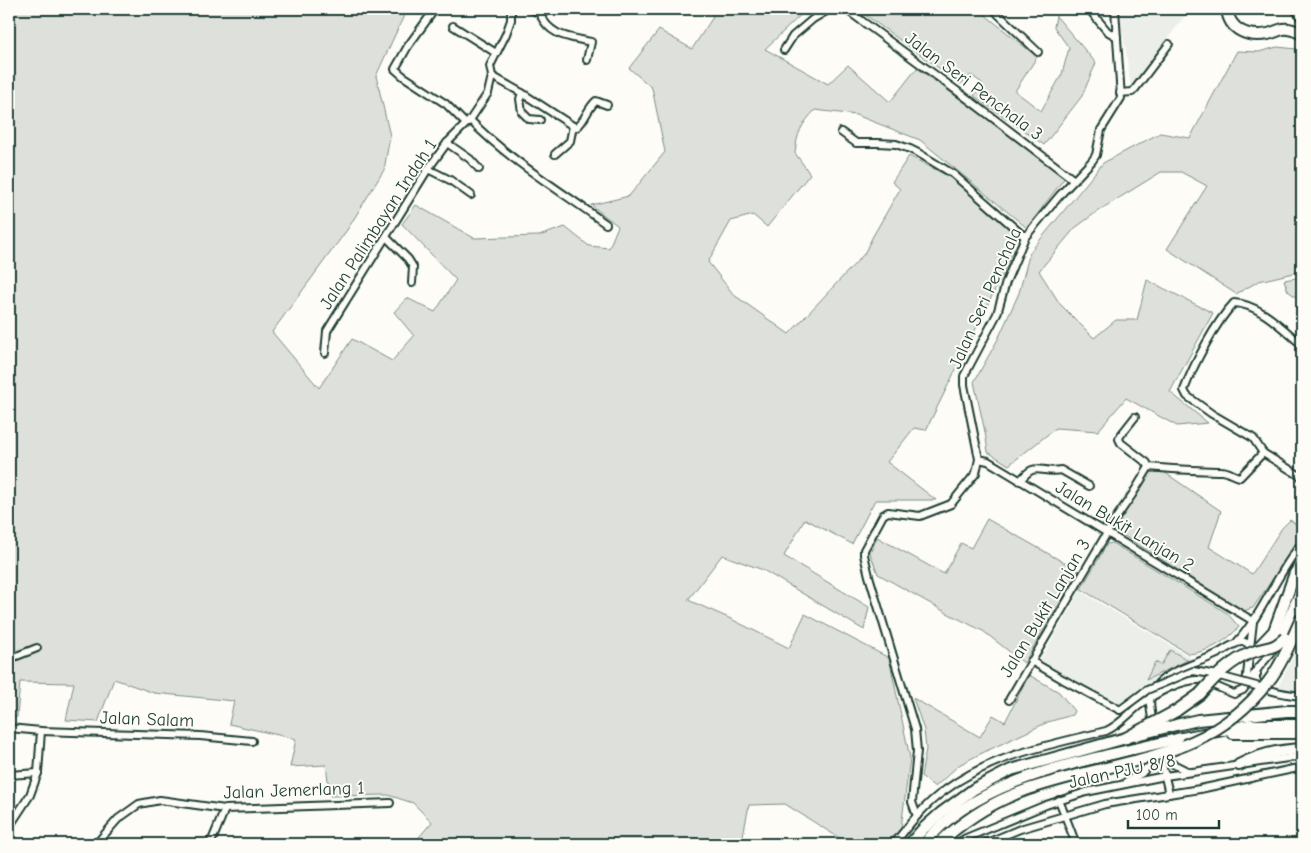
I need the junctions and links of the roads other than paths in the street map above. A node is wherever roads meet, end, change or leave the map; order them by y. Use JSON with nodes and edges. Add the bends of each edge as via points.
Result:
{"nodes":[{"id":1,"x":435,"y":9,"type":"edge"},
{"id":2,"x":511,"y":9,"type":"edge"},
{"id":3,"x":531,"y":9,"type":"edge"},
{"id":4,"x":550,"y":9,"type":"edge"},
{"id":5,"x":996,"y":9,"type":"edge"},
{"id":6,"x":1089,"y":9,"type":"edge"},
{"id":7,"x":1115,"y":9,"type":"edge"},
{"id":8,"x":1227,"y":9,"type":"edge"},
{"id":9,"x":1297,"y":9,"type":"edge"},
{"id":10,"x":540,"y":14,"type":"junction"},
{"id":11,"x":1302,"y":16,"type":"edge"},
{"id":12,"x":453,"y":26,"type":"dead end"},
{"id":13,"x":1302,"y":34,"type":"edge"},
{"id":14,"x":1117,"y":37,"type":"junction"},
{"id":15,"x":1169,"y":44,"type":"dead end"},
{"id":16,"x":784,"y":50,"type":"dead end"},
{"id":17,"x":1038,"y":52,"type":"dead end"},
{"id":18,"x":496,"y":53,"type":"junction"},
{"id":19,"x":587,"y":60,"type":"dead end"},
{"id":20,"x":492,"y":76,"type":"junction"},
{"id":21,"x":1120,"y":93,"type":"junction"},
{"id":22,"x":522,"y":94,"type":"junction"},
{"id":23,"x":606,"y":106,"type":"dead end"},
{"id":24,"x":540,"y":120,"type":"dead end"},
{"id":25,"x":468,"y":122,"type":"junction"},
{"id":26,"x":573,"y":126,"type":"junction"},
{"id":27,"x":841,"y":132,"type":"dead end"},
{"id":28,"x":447,"y":143,"type":"junction"},
{"id":29,"x":555,"y":154,"type":"dead end"},
{"id":30,"x":428,"y":169,"type":"junction"},
{"id":31,"x":479,"y":169,"type":"dead end"},
{"id":32,"x":1074,"y":180,"type":"junction"},
{"id":33,"x":471,"y":195,"type":"dead end"},
{"id":34,"x":606,"y":224,"type":"dead end"},
{"id":35,"x":386,"y":236,"type":"junction"},
{"id":36,"x":1025,"y":237,"type":"junction"},
{"id":37,"x":412,"y":283,"type":"dead end"},
{"id":38,"x":1302,"y":345,"type":"edge"},
{"id":39,"x":325,"y":353,"type":"dead end"},
{"id":40,"x":1135,"y":417,"type":"dead end"},
{"id":41,"x":1263,"y":452,"type":"junction"},
{"id":42,"x":979,"y":459,"type":"junction"},
{"id":43,"x":1149,"y":467,"type":"junction"},
{"id":44,"x":1302,"y":478,"type":"edge"},
{"id":45,"x":1020,"y":480,"type":"junction"},
{"id":46,"x":1089,"y":486,"type":"dead end"},
{"id":47,"x":1108,"y":532,"type":"junction"},
{"id":48,"x":1302,"y":543,"type":"edge"},
{"id":49,"x":1302,"y":562,"type":"edge"},
{"id":50,"x":1302,"y":584,"type":"edge"},
{"id":51,"x":1302,"y":605,"type":"edge"},
{"id":52,"x":1302,"y":617,"type":"edge"},
{"id":53,"x":1253,"y":621,"type":"junction"},
{"id":54,"x":1236,"y":643,"type":"junction"},
{"id":55,"x":37,"y":648,"type":"dead end"},
{"id":56,"x":1253,"y":649,"type":"junction"},
{"id":57,"x":9,"y":659,"type":"edge"},
{"id":58,"x":1031,"y":661,"type":"junction"},
{"id":59,"x":1190,"y":669,"type":"junction"},
{"id":60,"x":1261,"y":670,"type":"dead end"},
{"id":61,"x":1204,"y":680,"type":"dead end"},
{"id":62,"x":1184,"y":681,"type":"junction"},
{"id":63,"x":1215,"y":686,"type":"dead end"},
{"id":64,"x":1260,"y":687,"type":"junction"},
{"id":65,"x":1244,"y":688,"type":"junction"},
{"id":66,"x":1302,"y":696,"type":"edge"},
{"id":67,"x":1256,"y":698,"type":"dead end"},
{"id":68,"x":1009,"y":700,"type":"dead end"},
{"id":69,"x":1150,"y":700,"type":"junction"},
{"id":70,"x":1302,"y":711,"type":"edge"},
{"id":71,"x":1152,"y":719,"type":"dead end"},
{"id":72,"x":1302,"y":725,"type":"edge"},
{"id":73,"x":9,"y":728,"type":"edge"},
{"id":74,"x":41,"y":731,"type":"junction"},
{"id":75,"x":1302,"y":733,"type":"edge"},
{"id":76,"x":1205,"y":734,"type":"junction"},
{"id":77,"x":1126,"y":738,"type":"junction"},
{"id":78,"x":252,"y":741,"type":"dead end"},
{"id":79,"x":1302,"y":749,"type":"edge"},
{"id":80,"x":1159,"y":750,"type":"junction"},
{"id":81,"x":1302,"y":756,"type":"edge"},
{"id":82,"x":1239,"y":765,"type":"junction"},
{"id":83,"x":1302,"y":768,"type":"edge"},
{"id":84,"x":38,"y":772,"type":"junction"},
{"id":85,"x":1190,"y":772,"type":"junction"},
{"id":86,"x":9,"y":775,"type":"edge"},
{"id":87,"x":1165,"y":776,"type":"junction"},
{"id":88,"x":1122,"y":784,"type":"junction"},
{"id":89,"x":1169,"y":794,"type":"junction"},
{"id":90,"x":1059,"y":800,"type":"junction"},
{"id":91,"x":390,"y":802,"type":"dead end"},
{"id":92,"x":224,"y":810,"type":"junction"},
{"id":93,"x":1065,"y":815,"type":"junction"},
{"id":94,"x":917,"y":816,"type":"junction"},
{"id":95,"x":9,"y":827,"type":"edge"},
{"id":96,"x":96,"y":844,"type":"edge"},
{"id":97,"x":209,"y":844,"type":"edge"},
{"id":98,"x":894,"y":844,"type":"edge"},
{"id":99,"x":910,"y":844,"type":"edge"},
{"id":100,"x":924,"y":844,"type":"edge"},
{"id":101,"x":938,"y":844,"type":"edge"},
{"id":102,"x":957,"y":844,"type":"edge"},
{"id":103,"x":984,"y":844,"type":"edge"},
{"id":104,"x":1076,"y":844,"type":"edge"}],
"edges":[{"from":1,"to":25,"type":"street","via":[[396,69]]},
{"from":2,"to":18,"type":"street","name":"Jalan Palimbayan Indah 1","via":[[510,20]]},
{"from":3,"to":10,"type":"street"},
{"from":4,"to":10,"type":"street"},
{"from":5,"to":17,"type":"street"},
{"from":6,"to":14,"type":"street","via":[[1107,31]]},
{"from":7,"to":14,"type":"street","name":"Jalan Seri Penchala"},
{"from":8,"to":13,"type":"highway","via":[[1228,20],[1245,33],[1258,36],[1284,29]]},
{"from":9,"to":11,"type":"highway"},
{"from":10,"to":19,"type":"street","via":[[561,36],[591,42]]},
{"from":12,"to":18,"type":"street"},
{"from":14,"to":21,"type":"street","name":"Jalan Seri Penchala"},
{"from":15,"to":21,"type":"street","via":[[1132,92]]},
{"from":16,"to":32,"type":"street","name":"Jalan Seri Penchala 3","via":[[793,36],[813,19],[830,9],[847,10]]},
{"from":18,"to":20,"type":"street","name":"Jalan Palimbayan Indah 1","via":[[490,66]]},
{"from":20,"to":22,"type":"street"},
{"from":20,"to":25,"type":"street","name":"Jalan Palimbayan Indah 1","via":[[488,93]]},
{"from":21,"to":32,"type":"street","name":"Jalan Seri Penchala","via":[[1119,102],[1101,130],[1096,155]]},
{"from":22,"to":24,"type":"street","via":[[522,112],[529,119]]},
{"from":22,"to":26,"type":"street"},
{"from":23,"to":26,"type":"street","via":[[596,101],[581,124]]},
{"from":25,"to":28,"type":"street","name":"Jalan Palimbayan Indah 1"},
{"from":25,"to":34,"type":"street"},
{"from":26,"to":29,"type":"street","via":[[570,141]]},
{"from":27,"to":36,"type":"street","via":[[856,143],[896,144],[915,151],[953,174]]},
{"from":28,"to":30,"type":"street","name":"Jalan Palimbayan Indah 1"},
{"from":28,"to":31,"type":"street"},
{"from":30,"to":33,"type":"street"},
{"from":30,"to":35,"type":"street","name":"Jalan Palimbayan Indah 1"},
{"from":32,"to":36,"type":"street","name":"Jalan Seri Penchala"},
{"from":35,"to":37,"type":"street","via":[[413,267]]},
{"from":35,"to":39,"type":"street","name":"Jalan Palimbayan Indah 1","via":[[328,331]]},
{"from":36,"to":42,"type":"street","name":"Jalan Seri Penchala","via":[[997,314],[964,376]]},
{"from":38,"to":41,"type":"street","via":[[1258,311],[1234,303],[1218,324],[1188,378],[1184,390],[1187,396],[1226,424],[1253,438]]},
{"from":40,"to":43,"type":"street","via":[[1119,439]]},
{"from":41,"to":43,"type":"street","via":[[1237,477],[1226,471]]},
{"from":41,"to":44,"type":"street"},
{"from":42,"to":45,"type":"street","name":"Jalan Bukit Lanjan 2"},
{"from":42,"to":94,"type":"street","via":[[976,473],[951,504],[920,516],[888,512],[883,515],[864,550],[915,729],[917,751],[912,802]]},
{"from":43,"to":47,"type":"street","name":"Jalan Bukit Lanjan 3"},
{"from":45,"to":46,"type":"street","via":[[1034,468],[1050,472],[1061,470]]},
{"from":45,"to":47,"type":"street","name":"Jalan Bukit Lanjan 2"},
{"from":47,"to":53,"type":"street","name":"Jalan Bukit Lanjan 2"},
{"from":47,"to":58,"type":"street","name":"Jalan Bukit Lanjan 3"},
{"from":48,"to":53,"type":"street"},
{"from":49,"to":56,"type":"highway","via":[[1274,631]]},
{"from":50,"to":65,"type":"street","via":[[1272,652]]},
{"from":51,"to":56,"type":"highway","bridge":true,"via":[[1278,645],[1269,649]]},
{"from":52,"to":101,"type":"highway","bridge":true,"via":[[1269,681],[1230,721],[1211,733],[1168,752],[1014,794],[969,820]]},
{"from":53,"to":54,"type":"street"},
{"from":53,"to":56,"type":"street"},
{"from":54,"to":56,"type":"street","via":[[1243,641]]},
{"from":54,"to":59,"type":"street"},
{"from":55,"to":57,"type":"street"},
{"from":56,"to":65,"type":"street"},
{"from":56,"to":77,"type":"highway","bridge":true,"via":[[1176,711]]},
{"from":58,"to":59,"type":"street","bridge":true,"via":[[1120,710],[1147,690]]},
{"from":58,"to":68,"type":"street","name":"Jalan Bukit Lanjan 3"},
{"from":59,"to":62,"type":"street","via":[[1183,677]]},
{"from":59,"to":64,"type":"street","bridge":true},
{"from":59,"to":69,"type":"street","via":[[1162,680],[1152,691]]},
{"from":60,"to":64,"type":"street","via":[[1255,678]]},
{"from":61,"to":62,"type":"street"},
{"from":62,"to":69,"type":"street"},
{"from":63,"to":65,"type":"street","via":[[1234,694]]},
{"from":64,"to":66,"type":"street"},
{"from":65,"to":67,"type":"street","via":[[1248,696]]},
{"from":69,"to":71,"type":"street"},
{"from":69,"to":94,"type":"street","via":[[1106,731],[1026,752],[976,771],[943,792]]},
{"from":70,"to":77,"type":"highway","bridge":true,"via":[[1198,720]]},
{"from":72,"to":76,"type":"highway","via":[[1250,725]]},
{"from":73,"to":74,"type":"street","name":"Jalan Salam"},
{"from":74,"to":78,"type":"street","name":"Jalan Salam","via":[[200,736]]},
{"from":74,"to":84,"type":"street"},
{"from":75,"to":76,"type":"highway"},
{"from":76,"to":100,"type":"highway","bridge":true,"via":[[1089,759],[1008,784],[976,800],[946,821]]},
{"from":77,"to":99,"type":"highway","via":[[1011,770],[974,789],[941,813]]},
{"from":79,"to":82,"type":"highway","via":[[1270,752]]},
{"from":80,"to":85,"type":"street","via":[[1169,762]]},
{"from":80,"to":87,"type":"street"},
{"from":80,"to":88,"type":"street","via":[[1142,773]]},
{"from":81,"to":82,"type":"street","name":"Jalan PJU 8/8"},
{"from":82,"to":85,"type":"street","name":"Jalan PJU 8/8"},
{"from":83,"to":89,"type":"street","name":"Jalan PJU 8/8"},
{"from":84,"to":86,"type":"street"},
{"from":84,"to":95,"type":"street","via":[[30,795]]},
{"from":85,"to":87,"type":"street","name":"Jalan PJU 8/8"},
{"from":87,"to":88,"type":"street","name":"Jalan PJU 8/8"},
{"from":87,"to":89,"type":"street"},
{"from":88,"to":90,"type":"street","name":"Jalan PJU 8/8"},
{"from":89,"to":93,"type":"street","name":"Jalan PJU 8/8","via":[[1105,804]]},
{"from":90,"to":93,"type":"street"},
{"from":90,"to":102,"type":"street","name":"Jalan PJU 8/8"},
{"from":91,"to":92,"type":"street","name":"Jalan Jemerlang 1"},
{"from":92,"to":96,"type":"street","name":"Jalan Jemerlang 1","via":[[160,800],[139,804],[118,818]]},
{"from":92,"to":97,"type":"street"},
{"from":93,"to":103,"type":"street","name":"Jalan PJU 8/8"},
{"from":93,"to":104,"type":"street"},
{"from":94,"to":98,"type":"street"}]}
